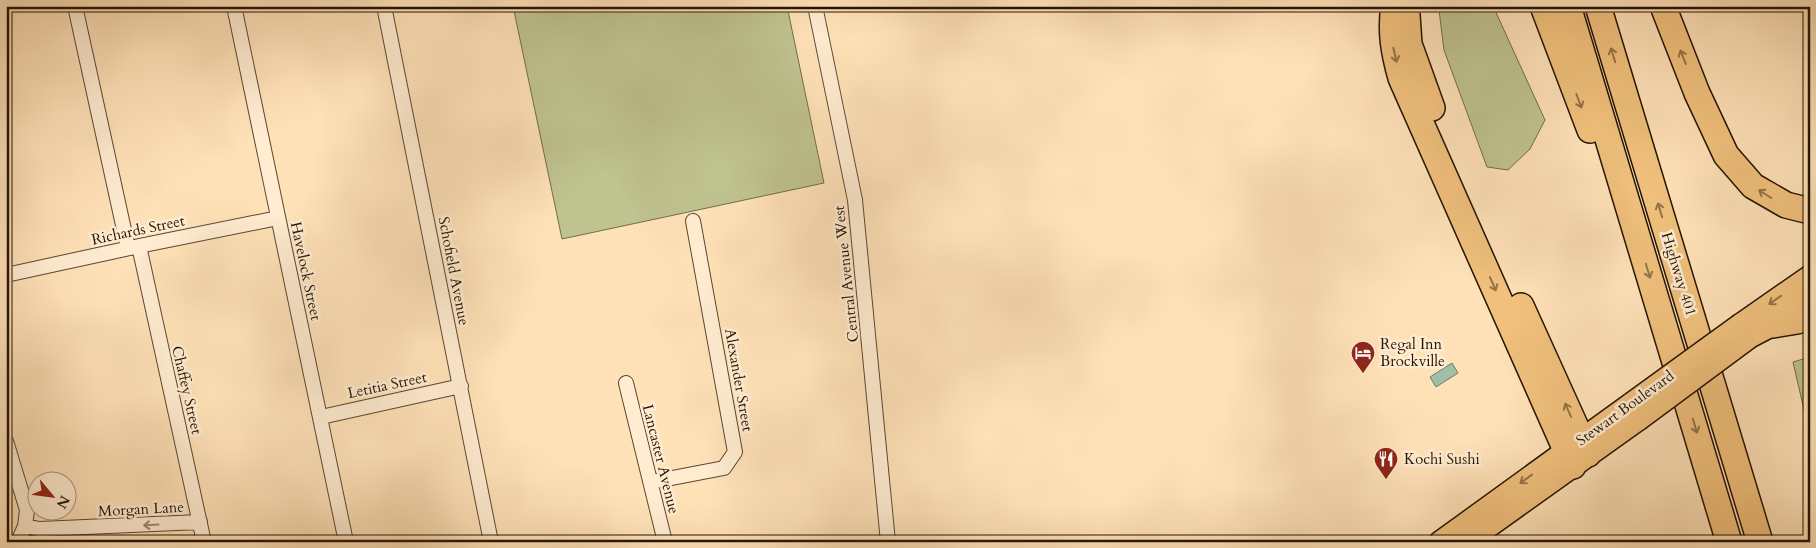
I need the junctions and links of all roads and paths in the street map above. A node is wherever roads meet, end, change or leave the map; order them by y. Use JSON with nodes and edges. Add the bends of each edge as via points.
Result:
{"nodes":[{"id":1,"x":75,"y":6,"type":"edge"},
{"id":2,"x":234,"y":6,"type":"edge"},
{"id":3,"x":384,"y":6,"type":"edge"},
{"id":4,"x":815,"y":6,"type":"edge"},
{"id":5,"x":1394,"y":6,"type":"edge"},
{"id":6,"x":1408,"y":6,"type":"edge"},
{"id":7,"x":1543,"y":6,"type":"edge"},
{"id":8,"x":1568,"y":6,"type":"edge"},
{"id":9,"x":1598,"y":6,"type":"edge"},
{"id":10,"x":1663,"y":6,"type":"edge"},
{"id":11,"x":1626,"y":196,"type":"junction"},
{"id":12,"x":1810,"y":211,"type":"edge"},
{"id":13,"x":278,"y":218,"type":"junction"},
{"id":14,"x":692,"y":220,"type":"dead end"},
{"id":15,"x":133,"y":247,"type":"junction"},
{"id":16,"x":6,"y":275,"type":"edge"},
{"id":17,"x":1810,"y":276,"type":"edge"},
{"id":18,"x":1810,"y":300,"type":"edge"},
{"id":19,"x":1810,"y":316,"type":"edge"},
{"id":20,"x":1773,"y":325,"type":"junction"},
{"id":21,"x":1746,"y":331,"type":"junction"},
{"id":22,"x":1700,"y":342,"type":"junction"},
{"id":23,"x":626,"y":383,"type":"dead end"},
{"id":24,"x":461,"y":386,"type":"junction"},
{"id":25,"x":321,"y":417,"type":"junction"},
{"id":26,"x":6,"y":441,"type":"edge"},
{"id":27,"x":1577,"y":453,"type":"junction"},
{"id":28,"x":651,"y":482,"type":"junction"},
{"id":29,"x":200,"y":522,"type":"junction"},
{"id":30,"x":25,"y":526,"type":"junction"},
{"id":31,"x":18,"y":542,"type":"edge"},
{"id":32,"x":204,"y":542,"type":"edge"},
{"id":33,"x":346,"y":542,"type":"edge"},
{"id":34,"x":491,"y":542,"type":"edge"},
{"id":35,"x":665,"y":542,"type":"edge"},
{"id":36,"x":888,"y":542,"type":"edge"},
{"id":37,"x":1440,"y":542,"type":"edge"},
{"id":38,"x":1467,"y":542,"type":"edge"},
{"id":39,"x":1730,"y":542,"type":"edge"},
{"id":40,"x":1760,"y":542,"type":"edge"},
{"id":41,"x":1774,"y":542,"type":"edge"}],
"edges":[{"from":1,"to":15,"type":"street","name":"Chaffey Street"},
{"from":2,"to":13,"type":"street","name":"Havelock Street"},
{"from":3,"to":24,"type":"street","name":"Schofield Avenue"},
{"from":4,"to":36,"type":"street","name":"Central Avenue West","via":[[855,200]]},
{"from":5,"to":27,"type":"highway","one_way":true,"via":[[1393,52],[1401,78]]},
{"from":27,"to":6,"type":"highway","one_way":true,"via":[[1428,100],[1409,44]]},
{"from":7,"to":11,"type":"highway","one_way":true,"via":[[1605,170]]},
{"from":8,"to":11,"type":"highway","name":"Highway 401"},
{"from":22,"to":9,"type":"highway","name":"Highway 401","one_way":true},
{"from":12,"to":10,"type":"highway","one_way":true,"via":[[1786,205],[1753,186],[1726,155],[1697,93]]},
{"from":11,"to":39,"type":"highway","name":"Highway 401","one_way":true},
{"from":13,"to":15,"type":"street","name":"Richards Street"},
{"from":13,"to":25,"type":"street","name":"Havelock Street"},
{"from":14,"to":28,"type":"street","name":"Alexander Street","via":[[735,452],[724,468]]},
{"from":15,"to":16,"type":"street","name":"Richards Street"},
{"from":15,"to":29,"type":"street","name":"Chaffey Street"},
{"from":17,"to":21,"type":"main road","name":"Stewart Boulevard","one_way":true},
{"from":18,"to":20,"type":"main road","name":"Stewart Boulevard"},
{"from":19,"to":20,"type":"highway"},
{"from":20,"to":21,"type":"main road","name":"Stewart Boulevard"},
{"from":21,"to":27,"type":"main road","name":"Stewart Boulevard","bridge":true},
{"from":22,"to":40,"type":"highway","name":"Highway 401"},
{"from":22,"to":41,"type":"highway","via":[[1726,396]]},
{"from":23,"to":28,"type":"street","name":"Lancaster Avenue"},
{"from":24,"to":25,"type":"street","name":"Letitia Street"},
{"from":24,"to":34,"type":"street","name":"Schofield Avenue"},
{"from":25,"to":33,"type":"street","name":"Havelock Street"},
{"from":26,"to":30,"type":"street","via":[[27,510]]},
{"from":27,"to":37,"type":"main road","name":"Stewart Boulevard","one_way":true},
{"from":27,"to":38,"type":"main road","name":"Stewart Boulevard"},
{"from":28,"to":35,"type":"street","name":"Lancaster Avenue"},
{"from":29,"to":30,"type":"street","name":"Morgan Lane","one_way":true,"via":[[39,529]]},
{"from":29,"to":32,"type":"street","name":"Chaffey Street"},
{"from":30,"to":31,"type":"street"}]}
